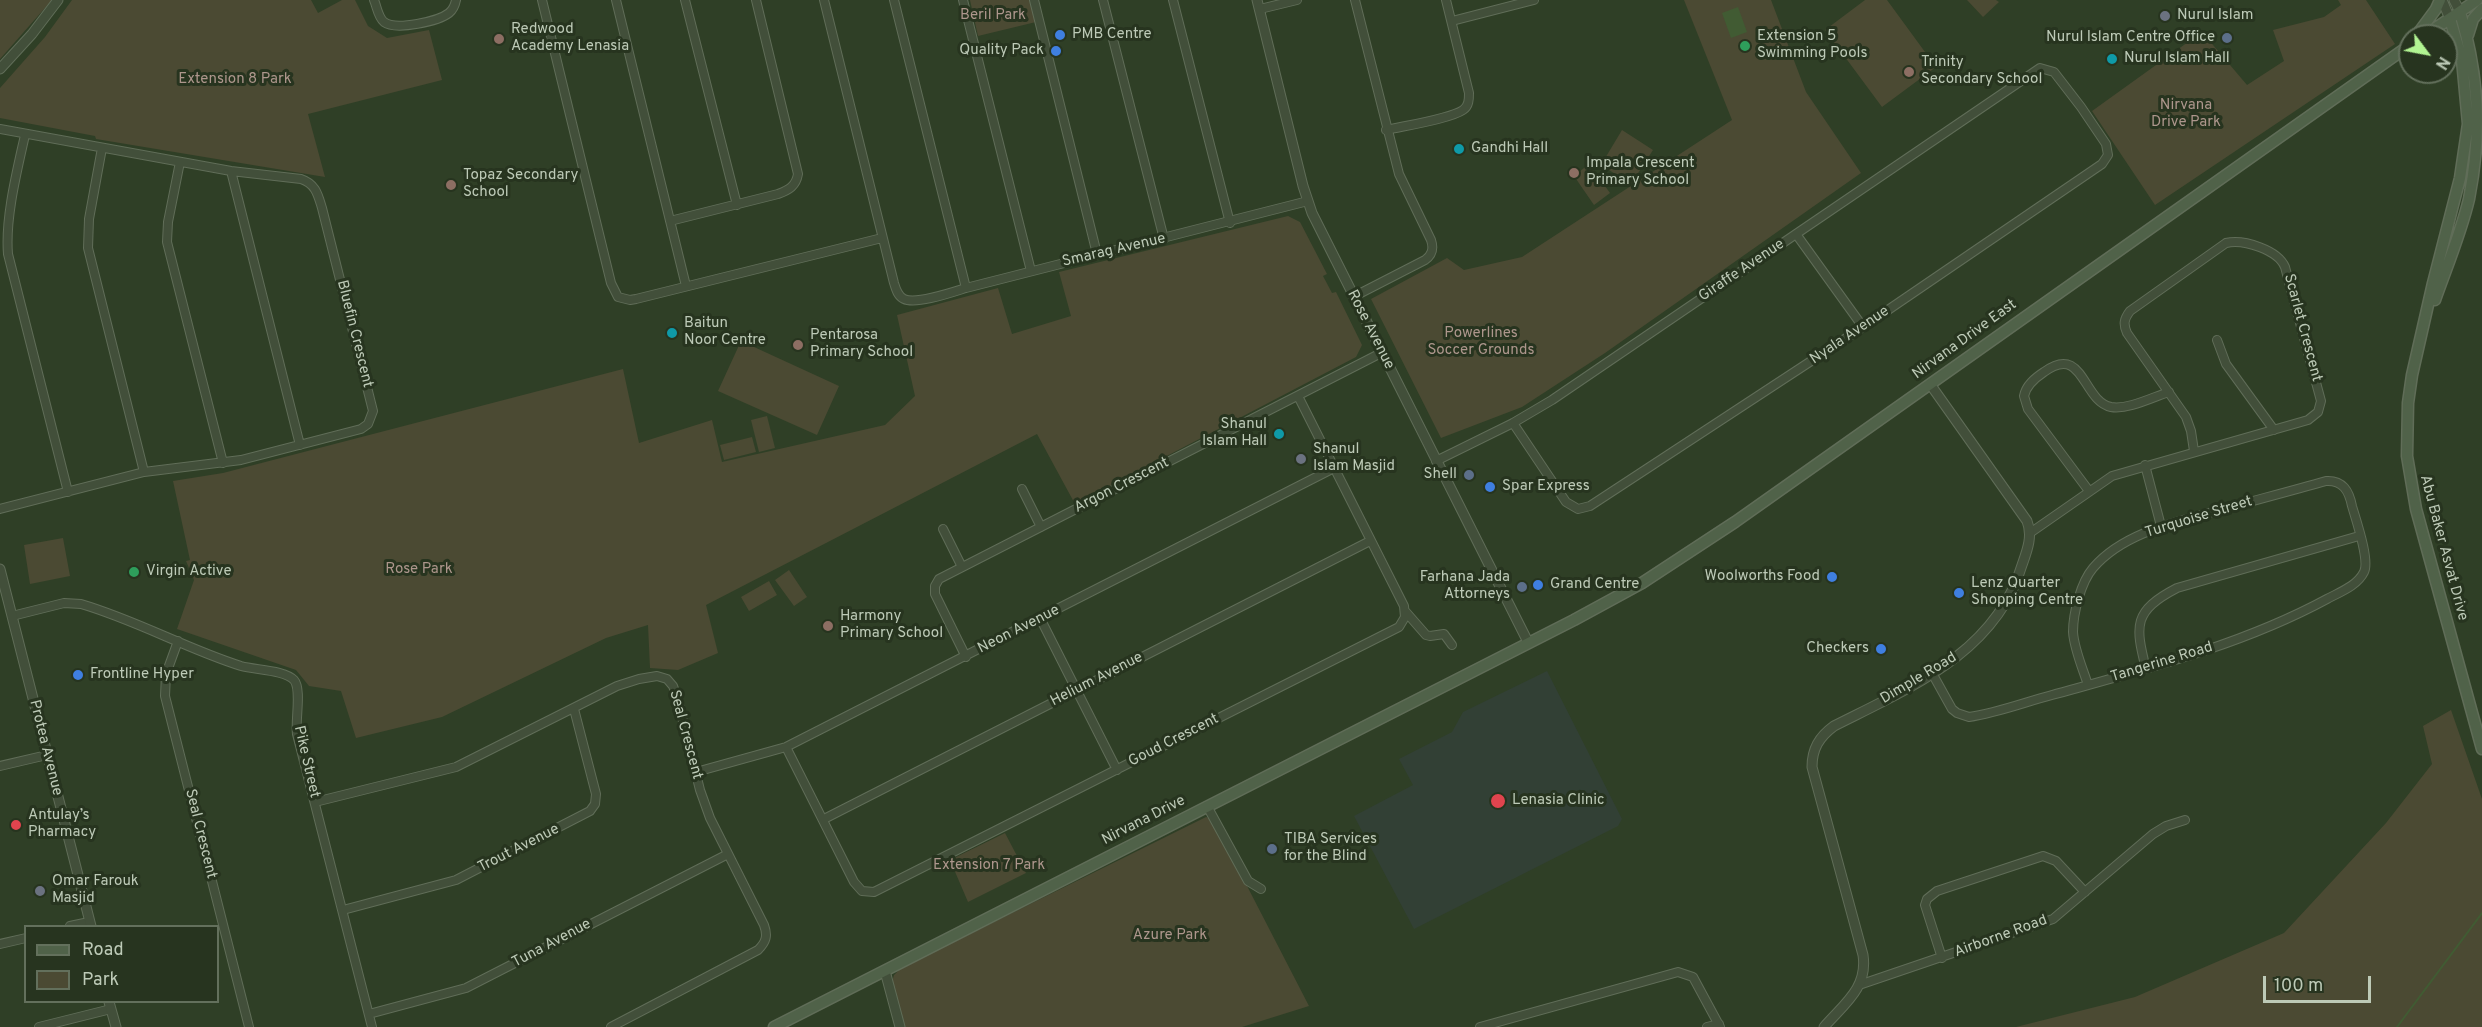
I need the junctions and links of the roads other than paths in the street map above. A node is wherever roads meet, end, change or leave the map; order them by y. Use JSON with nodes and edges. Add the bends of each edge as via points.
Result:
{"nodes":[{"id":1,"x":58,"y":0,"type":"edge"},
{"id":2,"x":374,"y":0,"type":"edge"},
{"id":3,"x":456,"y":0,"type":"edge"},
{"id":4,"x":542,"y":0,"type":"edge"},
{"id":5,"x":616,"y":0,"type":"edge"},
{"id":6,"x":685,"y":0,"type":"edge"},
{"id":7,"x":756,"y":0,"type":"edge"},
{"id":8,"x":824,"y":0,"type":"edge"},
{"id":9,"x":894,"y":0,"type":"edge"},
{"id":10,"x":963,"y":0,"type":"edge"},
{"id":11,"x":1034,"y":0,"type":"edge"},
{"id":12,"x":1103,"y":0,"type":"edge"},
{"id":13,"x":1173,"y":0,"type":"edge"},
{"id":14,"x":1296,"y":0,"type":"edge"},
{"id":15,"x":1355,"y":0,"type":"edge"},
{"id":16,"x":1446,"y":0,"type":"edge"},
{"id":17,"x":1534,"y":0,"type":"edge"},
{"id":18,"x":2441,"y":0,"type":"edge"},
{"id":19,"x":2454,"y":0,"type":"edge"},
{"id":20,"x":2477,"y":0,"type":"edge"},
{"id":21,"x":1258,"y":5,"type":"edge"},
{"id":22,"x":2482,"y":9,"type":"edge"},
{"id":23,"x":2460,"y":12,"type":"junction"},
{"id":24,"x":2450,"y":19,"type":"junction"},
{"id":25,"x":1452,"y":21,"type":"junction"},
{"id":26,"x":2425,"y":24,"type":"edge"},
{"id":27,"x":2442,"y":24,"type":"edge"},
{"id":28,"x":2468,"y":39,"type":"junction"},
{"id":29,"x":2398,"y":53,"type":"edge"},
{"id":30,"x":2458,"y":54,"type":"edge"},
{"id":31,"x":2462,"y":60,"type":"junction"},
{"id":32,"x":2040,"y":68,"type":"joint"},
{"id":33,"x":0,"y":69,"type":"edge"},
{"id":34,"x":0,"y":129,"type":"edge"},
{"id":35,"x":1386,"y":130,"type":"junction"},
{"id":36,"x":25,"y":135,"type":"junction"},
{"id":37,"x":102,"y":148,"type":"junction"},
{"id":38,"x":180,"y":162,"type":"junction"},
{"id":39,"x":231,"y":171,"type":"junction"},
{"id":40,"x":1308,"y":201,"type":"junction"},
{"id":41,"x":737,"y":205,"type":"junction"},
{"id":42,"x":670,"y":221,"type":"junction"},
{"id":43,"x":1230,"y":223,"type":"junction"},
{"id":44,"x":1796,"y":234,"type":"junction"},
{"id":45,"x":882,"y":238,"type":"junction"},
{"id":46,"x":1164,"y":239,"type":"junction"},
{"id":47,"x":1097,"y":254,"type":"junction"},
{"id":48,"x":1031,"y":271,"type":"junction"},
{"id":49,"x":686,"y":286,"type":"junction"},
{"id":50,"x":966,"y":288,"type":"junction"},
{"id":51,"x":1353,"y":297,"type":"junction"},
{"id":52,"x":1863,"y":327,"type":"junction"},
{"id":53,"x":2217,"y":340,"type":"dead end"},
{"id":54,"x":2417,"y":352,"type":"junction"},
{"id":55,"x":1381,"y":353,"type":"junction"},
{"id":56,"x":1930,"y":384,"type":"junction"},
{"id":57,"x":2169,"y":392,"type":"junction"},
{"id":58,"x":1298,"y":396,"type":"junction"},
{"id":59,"x":1513,"y":423,"type":"junction"},
{"id":60,"x":2274,"y":430,"type":"junction"},
{"id":61,"x":300,"y":445,"type":"junction"},
{"id":62,"x":2194,"y":451,"type":"junction"},
{"id":63,"x":1436,"y":461,"type":"junction"},
{"id":64,"x":223,"y":463,"type":"junction"},
{"id":65,"x":2145,"y":465,"type":"junction"},
{"id":66,"x":1334,"y":468,"type":"junction"},
{"id":67,"x":144,"y":472,"type":"junction"},
{"id":68,"x":1022,"y":489,"type":"dead end"},
{"id":69,"x":2089,"y":490,"type":"junction"},
{"id":70,"x":68,"y":492,"type":"junction"},
{"id":71,"x":0,"y":509,"type":"edge"},
{"id":72,"x":2161,"y":526,"type":"junction"},
{"id":73,"x":1041,"y":527,"type":"junction"},
{"id":74,"x":943,"y":529,"type":"dead end"},
{"id":75,"x":2030,"y":533,"type":"junction"},
{"id":76,"x":2359,"y":536,"type":"junction"},
{"id":77,"x":1370,"y":541,"type":"junction"},
{"id":78,"x":962,"y":567,"type":"junction"},
{"id":79,"x":0,"y":569,"type":"edge"},
{"id":80,"x":1405,"y":611,"type":"junction"},
{"id":81,"x":12,"y":616,"type":"junction"},
{"id":82,"x":1040,"y":618,"type":"junction"},
{"id":83,"x":178,"y":641,"type":"junction"},
{"id":84,"x":1528,"y":642,"type":"junction"},
{"id":85,"x":1452,"y":645,"type":"dead end"},
{"id":86,"x":966,"y":657,"type":"junction"},
{"id":87,"x":2146,"y":669,"type":"junction"},
{"id":88,"x":1932,"y":673,"type":"junction"},
{"id":89,"x":2088,"y":685,"type":"junction"},
{"id":90,"x":1076,"y":691,"type":"junction"},
{"id":91,"x":574,"y":709,"type":"junction"},
{"id":92,"x":786,"y":747,"type":"junction"},
{"id":93,"x":2482,"y":748,"type":"edge"},
{"id":94,"x":47,"y":755,"type":"junction"},
{"id":95,"x":0,"y":766,"type":"edge"},
{"id":96,"x":1117,"y":770,"type":"junction"},
{"id":97,"x":696,"y":772,"type":"junction"},
{"id":98,"x":315,"y":802,"type":"junction"},
{"id":99,"x":1208,"y":806,"type":"junction"},
{"id":100,"x":824,"y":819,"type":"junction"},
{"id":101,"x":2186,"y":820,"type":"dead end"},
{"id":102,"x":728,"y":854,"type":"junction"},
{"id":103,"x":1261,"y":889,"type":"dead end"},
{"id":104,"x":2085,"y":892,"type":"junction"},
{"id":105,"x":343,"y":910,"type":"junction"},
{"id":106,"x":90,"y":924,"type":"edge"},
{"id":107,"x":24,"y":938,"type":"edge"},
{"id":108,"x":0,"y":944,"type":"edge"},
{"id":109,"x":1942,"y":958,"type":"junction"},
{"id":110,"x":885,"y":971,"type":"junction"},
{"id":111,"x":1859,"y":985,"type":"junction"},
{"id":112,"x":110,"y":1005,"type":"edge"},
{"id":113,"x":369,"y":1014,"type":"junction"},
{"id":114,"x":1720,"y":1025,"type":"edge"},
{"id":115,"x":39,"y":1027,"type":"edge"},
{"id":116,"x":116,"y":1027,"type":"edge"},
{"id":117,"x":248,"y":1027,"type":"edge"},
{"id":118,"x":372,"y":1027,"type":"edge"},
{"id":119,"x":611,"y":1027,"type":"edge"},
{"id":120,"x":774,"y":1027,"type":"edge"},
{"id":121,"x":900,"y":1027,"type":"edge"},
{"id":122,"x":1480,"y":1027,"type":"edge"},
{"id":123,"x":1707,"y":1027,"type":"edge"},
{"id":124,"x":1824,"y":1027,"type":"edge"}],
"edges":[{"from":1,"to":33,"type":"street"},
{"from":2,"to":3,"type":"street","via":[[381,19],[399,27],[447,14]]},
{"from":4,"to":49,"type":"street","via":[[618,297],[630,300]]},
{"from":5,"to":42,"type":"street"},
{"from":6,"to":41,"type":"street"},
{"from":7,"to":41,"type":"street","via":[[798,177],[786,191]]},
{"from":8,"to":45,"type":"street"},
{"from":9,"to":50,"type":"street"},
{"from":10,"to":48,"type":"street"},
{"from":11,"to":47,"type":"street"},
{"from":12,"to":46,"type":"street"},
{"from":13,"to":43,"type":"street"},
{"from":14,"to":21,"type":"street"},
{"from":15,"to":35,"type":"street"},
{"from":16,"to":25,"type":"street"},
{"from":17,"to":25,"type":"street"},
{"from":18,"to":24,"type":"street"},
{"from":18,"to":26,"type":"main road"},
{"from":19,"to":23,"type":"street"},
{"from":20,"to":23,"type":"main road"},
{"from":21,"to":40,"type":"street","name":"Rose Avenue"},
{"from":22,"to":28,"type":"main road","via":[[2470,24]]},
{"from":23,"to":24,"type":"main road"},
{"from":23,"to":28,"type":"main road","name":"Abu Baker Asvat Drive"},
{"from":24,"to":27,"type":"main road"},
{"from":24,"to":31,"type":"main road","name":"Abu Baker Asvat Drive"},
{"from":25,"to":35,"type":"street","via":[[1469,93],[1466,107],[1451,115]]},
{"from":28,"to":54,"type":"main road","name":"Abu Baker Asvat Drive","via":[[2479,104],[2475,170],[2465,213]]},
{"from":29,"to":56,"type":"main road","name":"Nirvana Drive East"},
{"from":30,"to":31,"type":"main road"},
{"from":31,"to":54,"type":"main road","name":"Abu Baker Asvat Drive","via":[[2468,114],[2463,161]]},
{"from":32,"to":44,"type":"street","name":"Giraffe Avenue"},
{"from":32,"to":52,"type":"street","name":"Nyala Avenue","via":[[2055,72],[2082,107],[2106,144],[2106,160]]},
{"from":34,"to":36,"type":"street","name":"Bluefin Crescent"},
{"from":35,"to":51,"type":"street","via":[[1398,174],[1433,249],[1425,260]]},
{"from":36,"to":37,"type":"street","name":"Bluefin Crescent"},
{"from":36,"to":70,"type":"street","via":[[8,254]]},
{"from":37,"to":38,"type":"street","name":"Bluefin Crescent"},
{"from":37,"to":67,"type":"street","via":[[89,219],[88,248]]},
{"from":38,"to":39,"type":"street","name":"Bluefin Crescent"},
{"from":38,"to":64,"type":"street","via":[[167,242]]},
{"from":39,"to":61,"type":"street"},
{"from":39,"to":61,"type":"street","name":"Bluefin Crescent","via":[[306,180],[317,190],[328,230],[372,416],[361,429]]},
{"from":40,"to":43,"type":"street","name":"Smarag Avenue"},
{"from":40,"to":51,"type":"street","name":"Rose Avenue"},
{"from":41,"to":42,"type":"street"},
{"from":42,"to":49,"type":"street"},
{"from":43,"to":46,"type":"street","name":"Smarag Avenue"},
{"from":44,"to":52,"type":"street"},
{"from":44,"to":59,"type":"street","name":"Giraffe Avenue","via":[[1562,394]]},
{"from":45,"to":49,"type":"street"},
{"from":45,"to":50,"type":"street","name":"Smarag Avenue","via":[[897,292],[906,300]]},
{"from":46,"to":47,"type":"street","name":"Smarag Avenue"},
{"from":47,"to":48,"type":"street","name":"Smarag Avenue"},
{"from":48,"to":50,"type":"street","name":"Smarag Avenue"},
{"from":51,"to":55,"type":"street","name":"Rose Avenue"},
{"from":52,"to":59,"type":"street","name":"Nyala Avenue","via":[[1584,509],[1566,502]]},
{"from":53,"to":60,"type":"street","via":[[2226,364]]},
{"from":54,"to":93,"type":"main road","name":"Abu Baker Asvat Drive","via":[[2408,404],[2408,472]]},
{"from":55,"to":58,"type":"street","name":"Argon Crescent"},
{"from":55,"to":63,"type":"street","name":"Rose Avenue"},
{"from":56,"to":75,"type":"street","via":[[2025,518]]},
{"from":56,"to":84,"type":"main road","name":"Nirvana Drive East","via":[[1680,559]]},
{"from":57,"to":60,"type":"street","name":"Scarlet Crescent","via":[[2127,333],[2126,316],[2218,247],[2231,242],[2270,250],[2283,262],[2321,401],[2318,412],[2308,420]]},
{"from":57,"to":62,"type":"street","name":"Scarlet Crescent","via":[[2188,423]]},
{"from":57,"to":69,"type":"street","via":[[2112,407],[2102,402],[2078,371],[2066,364],[2056,364],[2030,384],[2024,396],[2028,409]]},
{"from":58,"to":66,"type":"street"},
{"from":58,"to":73,"type":"street","name":"Argon Crescent"},
{"from":59,"to":63,"type":"street","name":"Giraffe Avenue"},
{"from":60,"to":62,"type":"street"},
{"from":61,"to":64,"type":"street","name":"Bluefin Crescent"},
{"from":62,"to":65,"type":"street"},
{"from":63,"to":84,"type":"street","name":"Rose Avenue"},
{"from":64,"to":67,"type":"street","name":"Bluefin Crescent"},
{"from":65,"to":69,"type":"street","via":[[2112,476]]},
{"from":65,"to":72,"type":"street"},
{"from":66,"to":77,"type":"street"},
{"from":66,"to":82,"type":"street","name":"Neon Avenue"},
{"from":67,"to":70,"type":"street","name":"Bluefin Crescent"},
{"from":68,"to":73,"type":"street"},
{"from":69,"to":75,"type":"street"},
{"from":70,"to":71,"type":"street","name":"Bluefin Crescent"},
{"from":72,"to":76,"type":"street","name":"Turquoise Street","via":[[2333,481],[2347,490]]},
{"from":72,"to":89,"type":"street","name":"Turquoise Street","via":[[2122,545],[2089,574],[2073,633]]},
{"from":73,"to":78,"type":"street","name":"Argon Crescent"},
{"from":74,"to":78,"type":"street"},
{"from":75,"to":88,"type":"street","name":"Dimple Road","via":[[2016,585],[2002,609],[1973,645]]},
{"from":76,"to":87,"type":"street","name":"Tangerine Road","via":[[2366,566],[2355,583],[2262,629]]},
{"from":76,"to":87,"type":"street","via":[[2166,594],[2146,609],[2138,628]]},
{"from":77,"to":80,"type":"street"},
{"from":77,"to":90,"type":"street","name":"Helium Avenue"},
{"from":78,"to":86,"type":"street","name":"Argon Crescent","via":[[939,579],[934,590]]},
{"from":79,"to":81,"type":"street","name":"Protea Avenue"},
{"from":80,"to":85,"type":"street","via":[[1426,635],[1444,634]]},
{"from":80,"to":96,"type":"street","name":"Goud Crescent","via":[[1399,627]]},
{"from":81,"to":83,"type":"street","name":"Pike Street","via":[[75,603]]},
{"from":81,"to":94,"type":"street","name":"Protea Avenue"},
{"from":82,"to":86,"type":"street","name":"Neon Avenue"},
{"from":82,"to":90,"type":"street"},
{"from":83,"to":98,"type":"street","name":"Pike Street","via":[[231,662],[294,680],[299,689],[297,734]]},
{"from":83,"to":117,"type":"street","name":"Seal Crescent","via":[[166,674],[165,696]]},
{"from":84,"to":99,"type":"main road","name":"Nirvana Drive"},
{"from":86,"to":92,"type":"street","name":"Neon Avenue"},
{"from":87,"to":89,"type":"street","name":"Tangerine Road"},
{"from":88,"to":89,"type":"street","name":"Tangerine Road","via":[[1952,709],[1969,717]]},
{"from":88,"to":111,"type":"street","name":"Dimple Road","via":[[1834,726],[1813,751],[1815,781],[1863,955],[1864,974]]},
{"from":90,"to":96,"type":"street"},
{"from":90,"to":100,"type":"street","name":"Helium Avenue"},
{"from":91,"to":97,"type":"street","name":"Seal Crescent","via":[[625,683],[650,676],[667,680],[677,697]]},
{"from":91,"to":98,"type":"street","name":"Seal Crescent","via":[[456,767]]},
{"from":91,"to":105,"type":"street","name":"Trout Avenue","via":[[596,794],[590,811],[456,880]]},
{"from":92,"to":97,"type":"street","name":"Neon Avenue"},
{"from":92,"to":100,"type":"street","name":"Goud Crescent"},
{"from":94,"to":95,"type":"street"},
{"from":94,"to":106,"type":"street","name":"Protea Avenue"},
{"from":96,"to":100,"type":"street","name":"Goud Crescent","via":[[870,893],[854,882]]},
{"from":97,"to":102,"type":"street","name":"Seal Crescent","via":[[710,818]]},
{"from":98,"to":105,"type":"street","name":"Pike Street"},
{"from":99,"to":103,"type":"street","via":[[1248,881]]},
{"from":99,"to":110,"type":"main road","name":"Nirvana Drive"},
{"from":101,"to":104,"type":"street","name":"Airborne Road","via":[[2159,829]]},
{"from":102,"to":113,"type":"street","name":"Tuna Avenue","via":[[466,988]]},
{"from":102,"to":119,"type":"street","name":"Seal Crescent","via":[[764,925],[765,942],[759,950]]},
{"from":104,"to":109,"type":"street","name":"Airborne Road","via":[[2045,923]]},
{"from":104,"to":109,"type":"street","via":[[2056,861],[2043,856],[1937,891],[1925,904]]},
{"from":105,"to":113,"type":"street","name":"Pike Street"},
{"from":107,"to":108,"type":"street"},
{"from":109,"to":111,"type":"street","name":"Airborne Road"},
{"from":110,"to":120,"type":"main road","name":"Nirvana Drive"},
{"from":110,"to":121,"type":"street"},
{"from":111,"to":124,"type":"street"},
{"from":112,"to":115,"type":"street"},
{"from":112,"to":116,"type":"street"},
{"from":113,"to":118,"type":"street","name":"Pike Street"},
{"from":114,"to":122,"type":"street","via":[[1694,977],[1678,972]]},
{"from":114,"to":123,"type":"street"}]}
